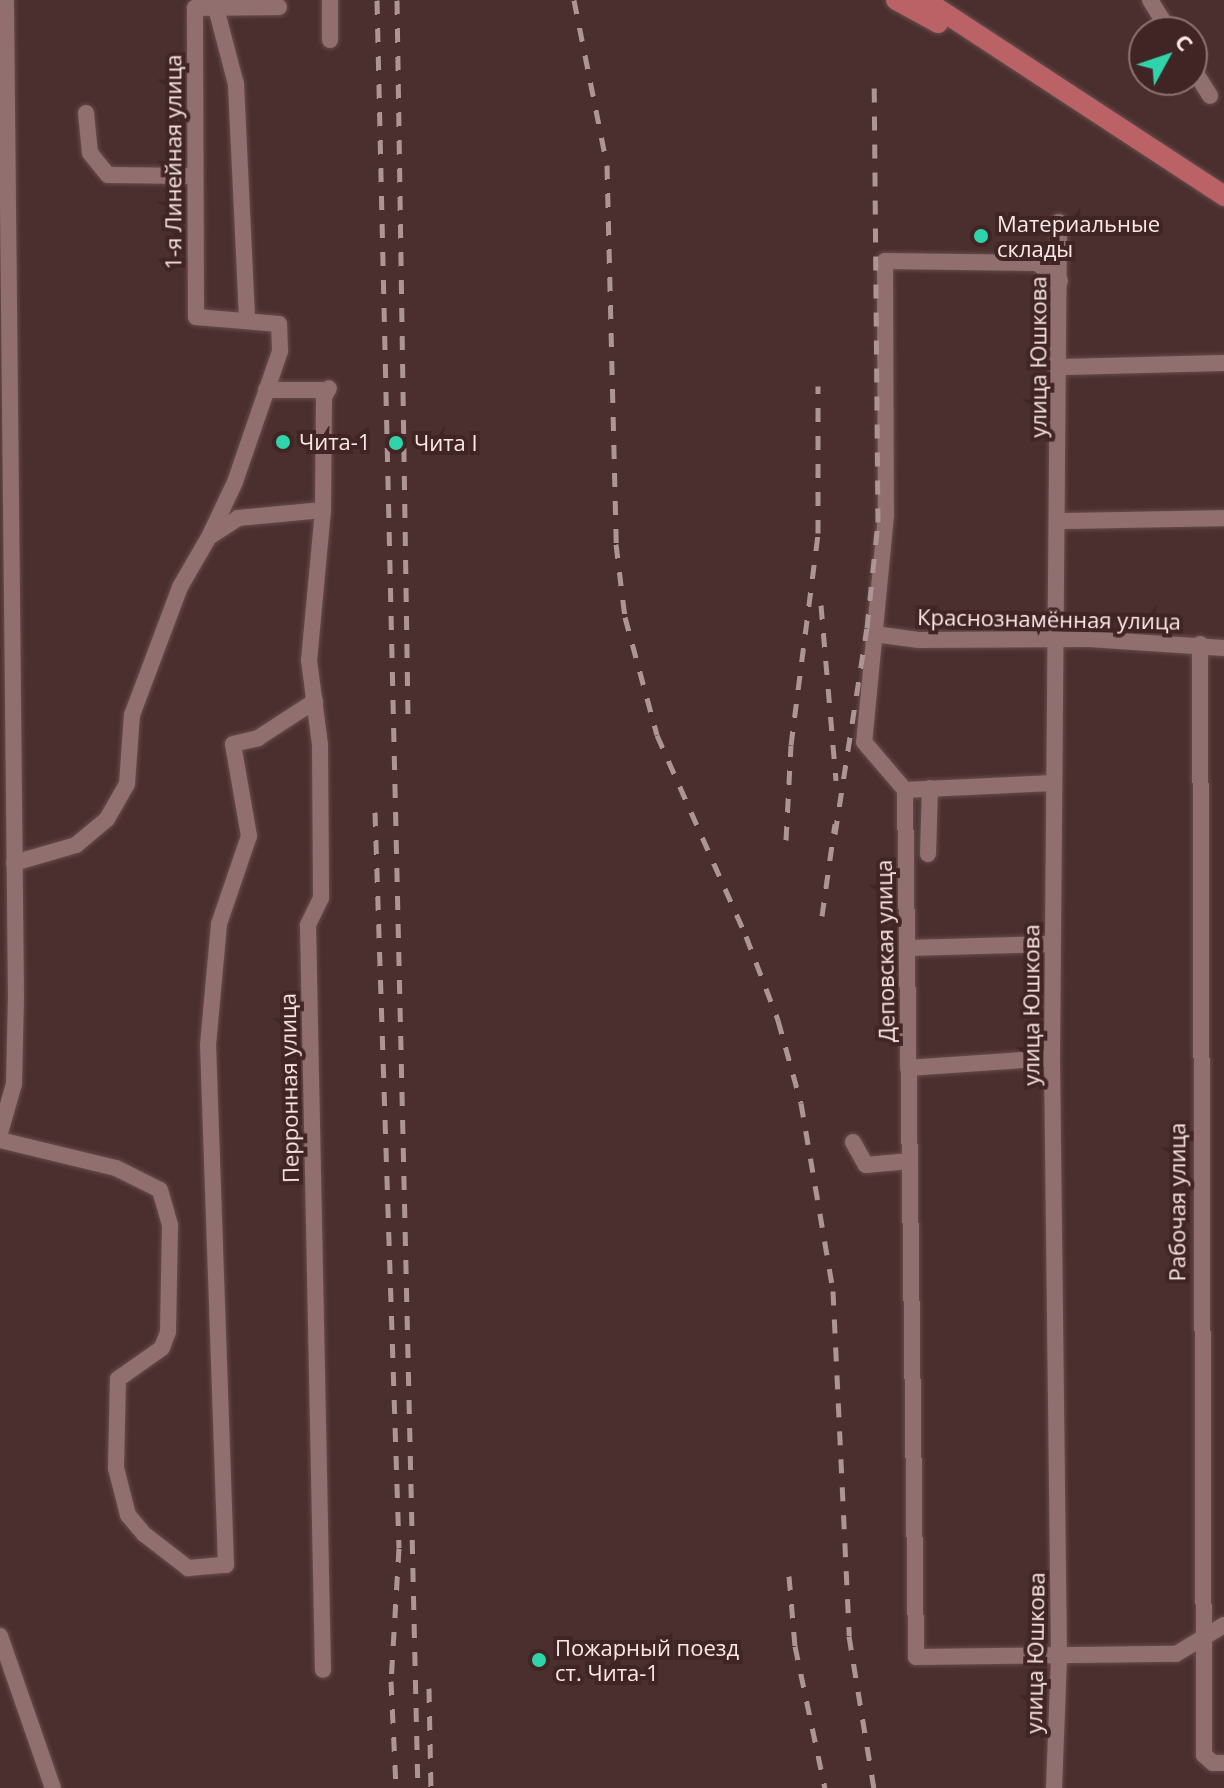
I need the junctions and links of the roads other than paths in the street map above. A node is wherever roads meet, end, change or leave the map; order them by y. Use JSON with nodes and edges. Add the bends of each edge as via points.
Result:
{"nodes":[{"id":1,"x":6,"y":0,"type":"edge"},
{"id":2,"x":330,"y":0,"type":"edge"},
{"id":3,"x":896,"y":0,"type":"edge"},
{"id":4,"x":925,"y":0,"type":"edge"},
{"id":5,"x":279,"y":7,"type":"dead end"},
{"id":6,"x":216,"y":8,"type":"junction"},
{"id":7,"x":330,"y":40,"type":"dead end"},
{"id":8,"x":1063,"y":92,"type":"junction"},
{"id":9,"x":1208,"y":93,"type":"edge"},
{"id":10,"x":1210,"y":96,"type":"dead end"},
{"id":11,"x":86,"y":113,"type":"dead end"},
{"id":12,"x":194,"y":176,"type":"junction"},
{"id":13,"x":1224,"y":196,"type":"edge"},
{"id":14,"x":1059,"y":222,"type":"dead end"},
{"id":15,"x":1060,"y":281,"type":"junction"},
{"id":16,"x":247,"y":321,"type":"junction"},
{"id":17,"x":1224,"y":363,"type":"edge"},
{"id":18,"x":1062,"y":367,"type":"junction"},
{"id":19,"x":266,"y":390,"type":"junction"},
{"id":20,"x":323,"y":510,"type":"junction"},
{"id":21,"x":1224,"y":518,"type":"edge"},
{"id":22,"x":1059,"y":521,"type":"junction"},
{"id":23,"x":209,"y":537,"type":"junction"},
{"id":24,"x":874,"y":634,"type":"junction"},
{"id":25,"x":1058,"y":639,"type":"junction"},
{"id":26,"x":1200,"y":644,"type":"junction"},
{"id":27,"x":1224,"y":648,"type":"edge"},
{"id":28,"x":315,"y":701,"type":"junction"},
{"id":29,"x":1053,"y":783,"type":"junction"},
{"id":30,"x":930,"y":788,"type":"junction"},
{"id":31,"x":905,"y":790,"type":"junction"},
{"id":32,"x":928,"y":854,"type":"dead end"},
{"id":33,"x":14,"y":863,"type":"junction"},
{"id":34,"x":1053,"y":944,"type":"junction"},
{"id":35,"x":907,"y":948,"type":"junction"},
{"id":36,"x":1052,"y":1058,"type":"junction"},
{"id":37,"x":908,"y":1068,"type":"junction"},
{"id":38,"x":0,"y":1133,"type":"edge"},
{"id":39,"x":0,"y":1140,"type":"edge"},
{"id":40,"x":853,"y":1142,"type":"dead end"},
{"id":41,"x":910,"y":1161,"type":"junction"},
{"id":42,"x":1224,"y":1625,"type":"edge"},
{"id":43,"x":0,"y":1636,"type":"edge"},
{"id":44,"x":1202,"y":1636,"type":"junction"},
{"id":45,"x":1059,"y":1658,"type":"junction"},
{"id":46,"x":323,"y":1670,"type":"dead end"},
{"id":47,"x":1224,"y":1763,"type":"edge"},
{"id":48,"x":53,"y":1788,"type":"edge"},
{"id":49,"x":1054,"y":1788,"type":"edge"}],
"edges":[{"from":1,"to":33,"type":"street"},
{"from":2,"to":7,"type":"street"},
{"from":3,"to":8,"type":"main road"},
{"from":4,"to":8,"type":"main road"},
{"from":5,"to":6,"type":"street"},
{"from":6,"to":12,"type":"street","name":"1-я Линейная улица","via":[[195,8]]},
{"from":6,"to":16,"type":"street","via":[[236,84]]},
{"from":8,"to":13,"type":"main road"},
{"from":9,"to":10,"type":"street"},
{"from":11,"to":12,"type":"street","via":[[90,153],[108,175]]},
{"from":12,"to":16,"type":"street","name":"1-я Линейная улица","via":[[196,317]]},
{"from":14,"to":15,"type":"street","name":"улица Юшкова"},
{"from":15,"to":18,"type":"street","name":"улица Юшкова"},
{"from":15,"to":24,"type":"street","via":[[1037,263],[885,261],[886,515]]},
{"from":16,"to":19,"type":"street","name":"1-я Линейная улица","via":[[279,324],[280,351]]},
{"from":17,"to":18,"type":"street"},
{"from":18,"to":22,"type":"street","name":"улица Юшкова"},
{"from":19,"to":20,"type":"street","name":"Перронная улица","via":[[327,392]]},
{"from":19,"to":23,"type":"street","via":[[235,482]]},
{"from":20,"to":23,"type":"street","via":[[238,518]]},
{"from":20,"to":28,"type":"street","name":"Перронная улица","via":[[309,660]]},
{"from":21,"to":22,"type":"street"},
{"from":22,"to":25,"type":"street","name":"улица Юшкова"},
{"from":23,"to":33,"type":"street","via":[[180,587],[132,715],[127,784],[107,819],[76,845]]},
{"from":24,"to":25,"type":"street","name":"Краснознамённая улица","via":[[919,640]]},
{"from":24,"to":31,"type":"street","via":[[864,742]]},
{"from":25,"to":26,"type":"street","name":"Краснознамённая улица"},
{"from":25,"to":29,"type":"street","name":"улица Юшкова"},
{"from":26,"to":27,"type":"street","name":"Краснознамённая улица"},
{"from":26,"to":44,"type":"street","name":"Рабочая улица"},
{"from":28,"to":39,"type":"street","via":[[258,738],[233,744],[249,836],[219,924],[208,1045],[226,1565],[188,1568],[144,1534],[128,1515],[116,1468],[118,1379],[162,1348],[168,1332],[170,1226],[160,1190],[116,1168]]},
{"from":28,"to":46,"type":"street","name":"Перронная улица","via":[[321,898],[308,925]]},
{"from":29,"to":30,"type":"street"},
{"from":29,"to":34,"type":"street","name":"улица Юшкова"},
{"from":30,"to":31,"type":"street"},
{"from":30,"to":32,"type":"street"},
{"from":31,"to":35,"type":"street","name":"Деповская улица"},
{"from":33,"to":38,"type":"street","via":[[14,1084]]},
{"from":34,"to":35,"type":"street"},
{"from":34,"to":36,"type":"street","name":"улица Юшкова"},
{"from":35,"to":37,"type":"street","name":"Деповская улица"},
{"from":36,"to":37,"type":"street"},
{"from":36,"to":45,"type":"street","name":"улица Юшкова"},
{"from":37,"to":41,"type":"street","name":"Деповская улица"},
{"from":40,"to":41,"type":"street","via":[[866,1165]]},
{"from":41,"to":45,"type":"street","name":"Деповская улица","via":[[916,1657]]},
{"from":42,"to":44,"type":"street"},
{"from":43,"to":48,"type":"street"},
{"from":44,"to":45,"type":"street","via":[[1176,1654]]},
{"from":44,"to":47,"type":"street","name":"Рабочая улица","via":[[1207,1760]]},
{"from":45,"to":49,"type":"street","name":"улица Юшкова"}]}
